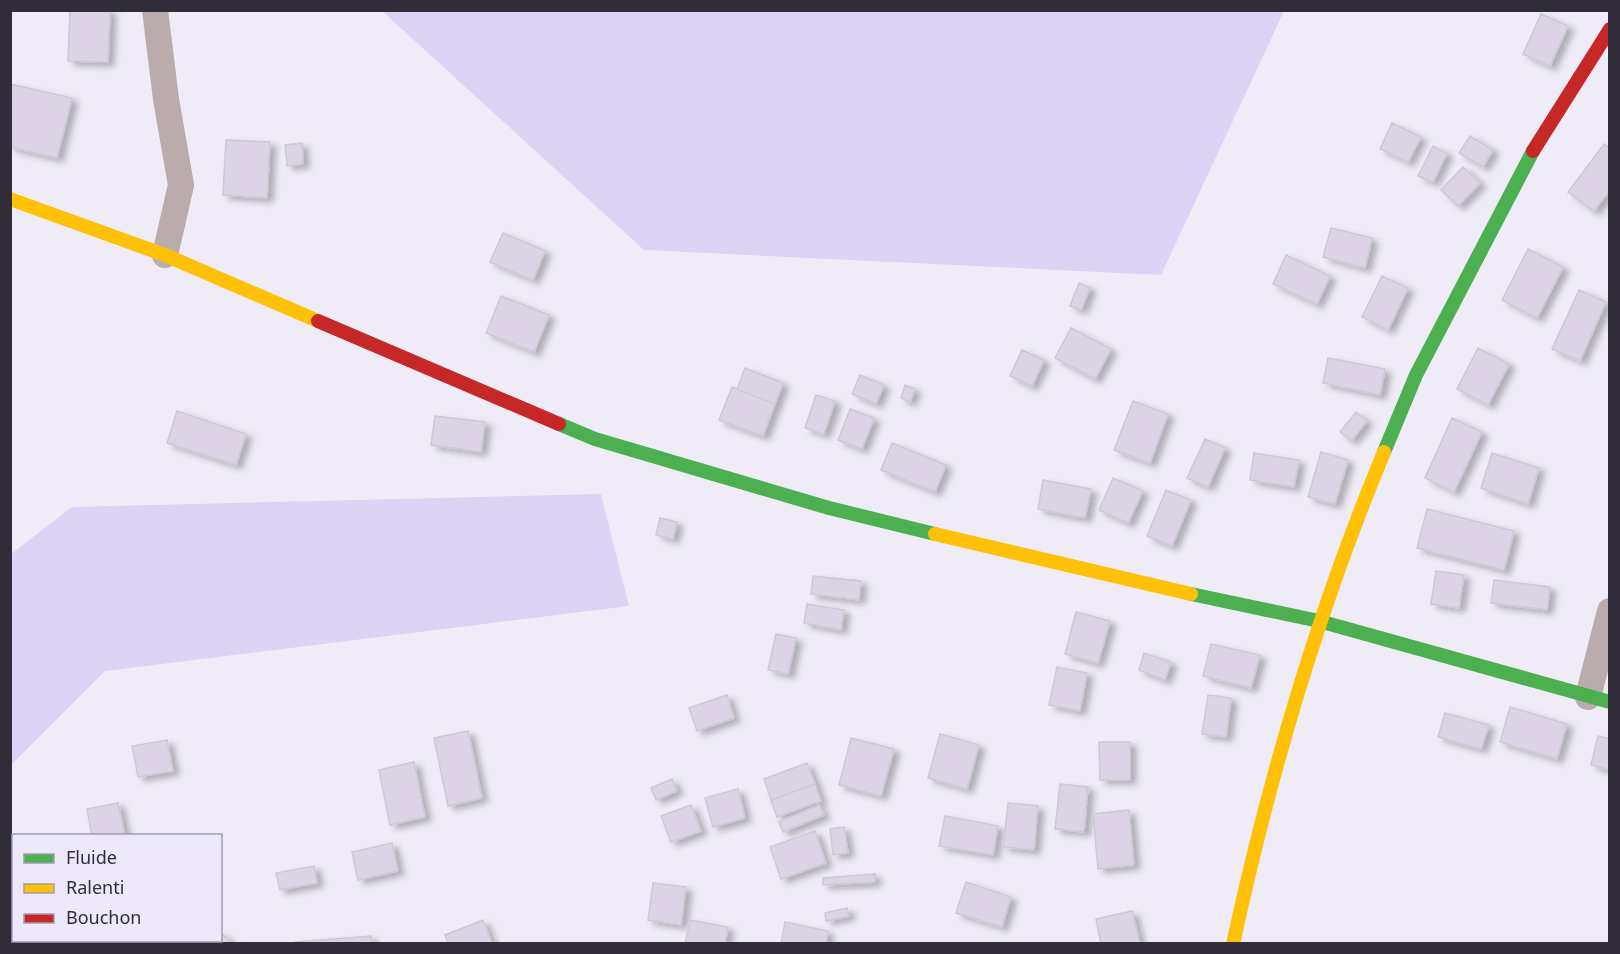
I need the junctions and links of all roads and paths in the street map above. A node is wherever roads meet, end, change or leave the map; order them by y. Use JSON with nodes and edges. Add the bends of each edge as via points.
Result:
{"nodes":[{"id":1,"x":155,"y":10,"type":"edge"},
{"id":2,"x":1610,"y":29,"type":"edge"},
{"id":3,"x":10,"y":199,"type":"edge"},
{"id":4,"x":165,"y":255,"type":"junction"},
{"id":5,"x":1610,"y":611,"type":"edge"},
{"id":6,"x":1319,"y":621,"type":"junction"},
{"id":7,"x":1599,"y":699,"type":"edge"},
{"id":8,"x":1233,"y":944,"type":"edge"}],
"edges":[{"from":1,"to":4,"type":"street","via":[[181,185]]},
{"from":2,"to":6,"type":"street","via":[[1541,136],[1416,375]]},
{"from":3,"to":4,"type":"street"},
{"from":4,"to":6,"type":"street","via":[[596,440],[829,508],[1122,580]]},
{"from":5,"to":7,"type":"street"},
{"from":6,"to":7,"type":"street"},
{"from":6,"to":8,"type":"street","via":[[1260,821]]}]}
